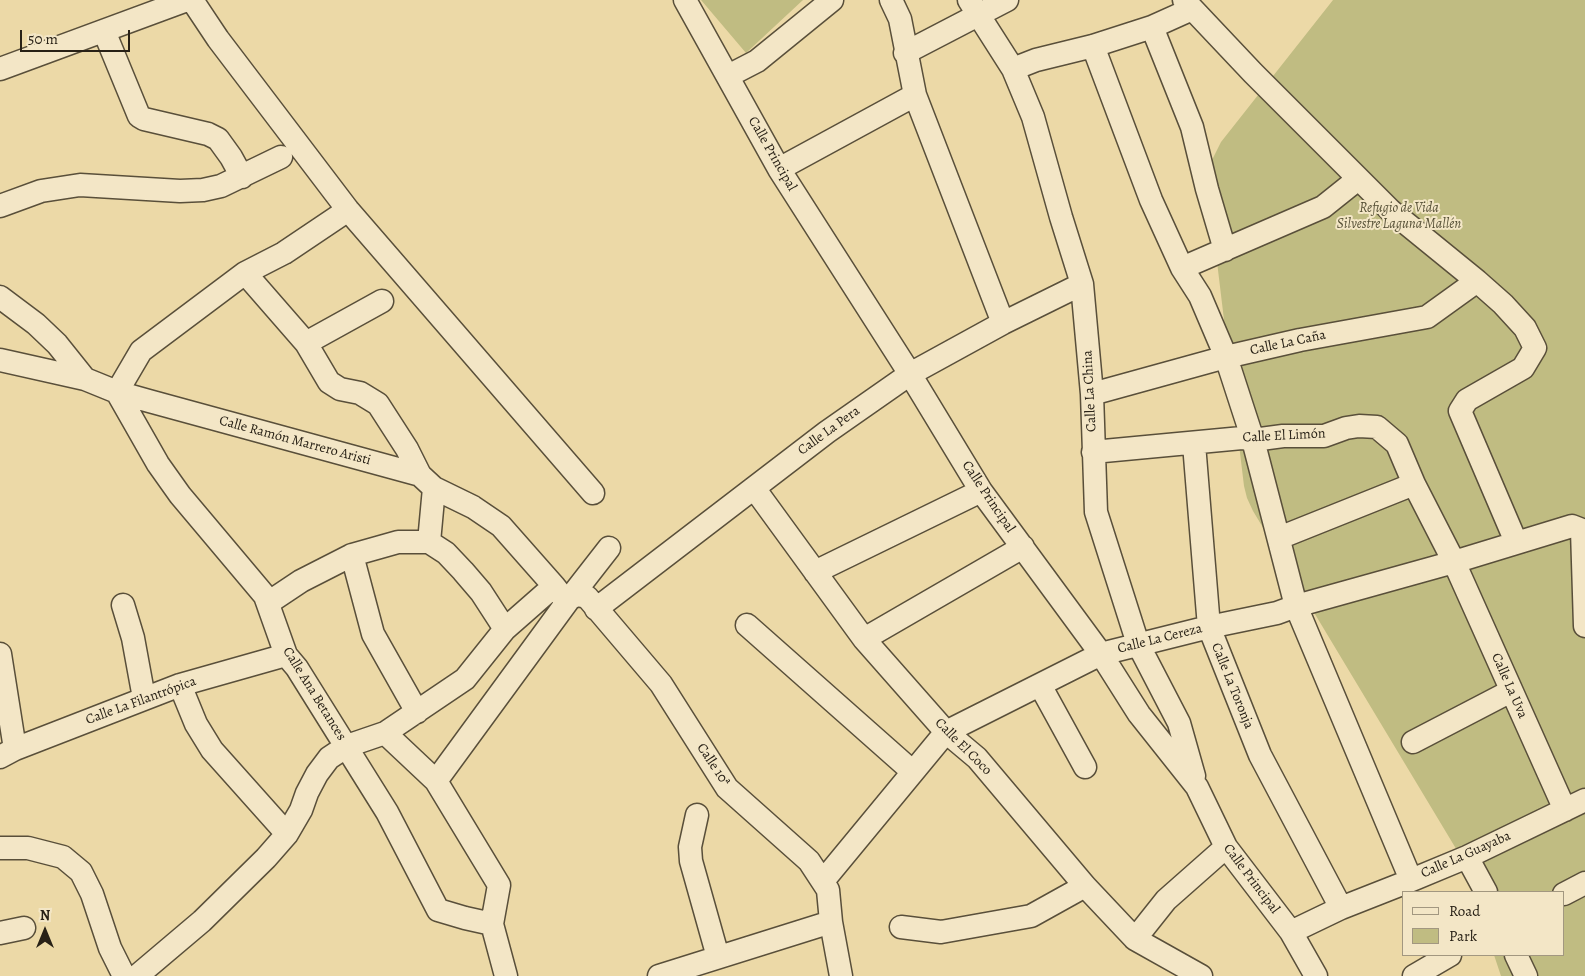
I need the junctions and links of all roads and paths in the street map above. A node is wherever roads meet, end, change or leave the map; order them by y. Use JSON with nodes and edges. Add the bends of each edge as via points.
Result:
{"nodes":[{"id":1,"x":185,"y":0,"type":"edge"},
{"id":2,"x":685,"y":0,"type":"edge"},
{"id":3,"x":832,"y":0,"type":"edge"},
{"id":4,"x":891,"y":0,"type":"edge"},
{"id":5,"x":1007,"y":0,"type":"edge"},
{"id":6,"x":1188,"y":4,"type":"edge"},
{"id":7,"x":974,"y":7,"type":"edge"},
{"id":8,"x":1152,"y":27,"type":"junction"},
{"id":9,"x":104,"y":31,"type":"junction"},
{"id":10,"x":1093,"y":46,"type":"junction"},
{"id":11,"x":905,"y":52,"type":"junction"},
{"id":12,"x":0,"y":69,"type":"edge"},
{"id":13,"x":1013,"y":69,"type":"junction"},
{"id":14,"x":728,"y":76,"type":"junction"},
{"id":15,"x":915,"y":95,"type":"junction"},
{"id":16,"x":281,"y":157,"type":"dead end"},
{"id":17,"x":779,"y":169,"type":"junction"},
{"id":18,"x":242,"y":177,"type":"junction"},
{"id":19,"x":1358,"y":179,"type":"junction"},
{"id":20,"x":0,"y":206,"type":"edge"},
{"id":21,"x":348,"y":210,"type":"junction"},
{"id":22,"x":1225,"y":250,"type":"junction"},
{"id":23,"x":1182,"y":268,"type":"junction"},
{"id":24,"x":245,"y":273,"type":"junction"},
{"id":25,"x":1478,"y":281,"type":"junction"},
{"id":26,"x":1082,"y":284,"type":"junction"},
{"id":27,"x":0,"y":297,"type":"edge"},
{"id":28,"x":382,"y":301,"type":"dead end"},
{"id":29,"x":1003,"y":323,"type":"junction"},
{"id":30,"x":306,"y":343,"type":"junction"},
{"id":31,"x":1226,"y":357,"type":"junction"},
{"id":32,"x":0,"y":360,"type":"edge"},
{"id":33,"x":910,"y":374,"type":"junction"},
{"id":34,"x":85,"y":379,"type":"junction"},
{"id":35,"x":117,"y":392,"type":"junction"},
{"id":36,"x":1092,"y":394,"type":"junction"},
{"id":37,"x":1253,"y":440,"type":"junction"},
{"id":38,"x":1194,"y":444,"type":"junction"},
{"id":39,"x":1093,"y":452,"type":"junction"},
{"id":40,"x":427,"y":481,"type":"junction"},
{"id":41,"x":1414,"y":484,"type":"junction"},
{"id":42,"x":754,"y":488,"type":"junction"},
{"id":43,"x":981,"y":491,"type":"junction"},
{"id":44,"x":594,"y":493,"type":"dead end"},
{"id":45,"x":1580,"y":528,"type":"edge"},
{"id":46,"x":1279,"y":538,"type":"junction"},
{"id":47,"x":429,"y":542,"type":"junction"},
{"id":48,"x":1516,"y":542,"type":"junction"},
{"id":49,"x":1022,"y":547,"type":"junction"},
{"id":50,"x":609,"y":548,"type":"dead end"},
{"id":51,"x":352,"y":555,"type":"junction"},
{"id":52,"x":1454,"y":562,"type":"junction"},
{"id":53,"x":815,"y":572,"type":"junction"},
{"id":54,"x":562,"y":592,"type":"junction"},
{"id":55,"x":268,"y":603,"type":"junction"},
{"id":56,"x":123,"y":605,"type":"dead end"},
{"id":57,"x":1296,"y":606,"type":"junction"},
{"id":58,"x":596,"y":609,"type":"junction"},
{"id":59,"x":747,"y":625,"type":"dead end"},
{"id":60,"x":1585,"y":626,"type":"edge"},
{"id":61,"x":1209,"y":627,"type":"junction"},
{"id":62,"x":506,"y":629,"type":"junction"},
{"id":63,"x":864,"y":639,"type":"junction"},
{"id":64,"x":1138,"y":644,"type":"junction"},
{"id":65,"x":0,"y":654,"type":"edge"},
{"id":66,"x":1102,"y":654,"type":"junction"},
{"id":67,"x":286,"y":655,"type":"junction"},
{"id":68,"x":180,"y":685,"type":"junction"},
{"id":69,"x":1040,"y":685,"type":"junction"},
{"id":70,"x":1511,"y":691,"type":"junction"},
{"id":71,"x":144,"y":698,"type":"junction"},
{"id":72,"x":416,"y":712,"type":"junction"},
{"id":73,"x":946,"y":732,"type":"junction"},
{"id":74,"x":385,"y":733,"type":"junction"},
{"id":75,"x":1412,"y":742,"type":"dead end"},
{"id":76,"x":347,"y":746,"type":"junction"},
{"id":77,"x":8,"y":753,"type":"edge"},
{"id":78,"x":1085,"y":767,"type":"dead end"},
{"id":79,"x":913,"y":772,"type":"junction"},
{"id":80,"x":436,"y":781,"type":"junction"},
{"id":81,"x":1197,"y":787,"type":"junction"},
{"id":82,"x":1585,"y":800,"type":"edge"},
{"id":83,"x":1564,"y":810,"type":"junction"},
{"id":84,"x":697,"y":815,"type":"dead end"},
{"id":85,"x":287,"y":834,"type":"junction"},
{"id":86,"x":1226,"y":847,"type":"junction"},
{"id":87,"x":0,"y":848,"type":"edge"},
{"id":88,"x":1467,"y":857,"type":"junction"},
{"id":89,"x":822,"y":881,"type":"junction"},
{"id":90,"x":1585,"y":883,"type":"edge"},
{"id":91,"x":1406,"y":885,"type":"edge"},
{"id":92,"x":1085,"y":886,"type":"junction"},
{"id":93,"x":1485,"y":891,"type":"edge"},
{"id":94,"x":1565,"y":893,"type":"edge"},
{"id":95,"x":1341,"y":908,"type":"junction"},
{"id":96,"x":831,"y":922,"type":"junction"},
{"id":97,"x":492,"y":924,"type":"junction"},
{"id":98,"x":901,"y":927,"type":"dead end"},
{"id":99,"x":24,"y":928,"type":"dead end"},
{"id":100,"x":1292,"y":932,"type":"junction"},
{"id":101,"x":0,"y":933,"type":"edge"},
{"id":102,"x":1136,"y":939,"type":"junction"},
{"id":103,"x":1516,"y":956,"type":"edge"},
{"id":104,"x":718,"y":957,"type":"junction"},
{"id":105,"x":1441,"y":957,"type":"edge"},
{"id":106,"x":124,"y":976,"type":"edge"},
{"id":107,"x":137,"y":976,"type":"edge"},
{"id":108,"x":506,"y":976,"type":"edge"},
{"id":109,"x":659,"y":976,"type":"edge"},
{"id":110,"x":841,"y":976,"type":"edge"},
{"id":111,"x":1200,"y":976,"type":"edge"},
{"id":112,"x":1316,"y":976,"type":"edge"},
{"id":113,"x":1414,"y":976,"type":"edge"},
{"id":114,"x":1526,"y":976,"type":"edge"}],
"edges":[{"from":1,"to":9,"type":"street"},
{"from":1,"to":21,"type":"street"},
{"from":2,"to":14,"type":"street","name":"Calle Principal"},
{"from":3,"to":14,"type":"street","via":[[757,61]]},
{"from":4,"to":11,"type":"street","via":[[900,19]]},
{"from":5,"to":7,"type":"street"},
{"from":6,"to":8,"type":"street"},
{"from":6,"to":19,"type":"street"},
{"from":7,"to":11,"type":"street"},
{"from":7,"to":13,"type":"street","name":"Calle La China"},
{"from":8,"to":10,"type":"street"},
{"from":8,"to":22,"type":"street","via":[[1192,127]]},
{"from":9,"to":12,"type":"street"},
{"from":9,"to":18,"type":"street","via":[[138,116],[218,139]]},
{"from":10,"to":13,"type":"street"},
{"from":10,"to":23,"type":"street","via":[[1151,200]]},
{"from":11,"to":15,"type":"street"},
{"from":13,"to":26,"type":"street","name":"Calle La China","via":[[1033,117]]},
{"from":14,"to":17,"type":"street","name":"Calle Principal"},
{"from":15,"to":17,"type":"street"},
{"from":15,"to":29,"type":"street"},
{"from":16,"to":18,"type":"street"},
{"from":17,"to":33,"type":"street","name":"Calle Principal"},
{"from":18,"to":20,"type":"street","via":[[203,190],[80,185],[41,191]]},
{"from":19,"to":22,"type":"street","via":[[1323,207]]},
{"from":19,"to":25,"type":"street","via":[[1391,211]]},
{"from":21,"to":24,"type":"street","via":[[284,253]]},
{"from":21,"to":44,"type":"street"},
{"from":22,"to":23,"type":"street"},
{"from":23,"to":31,"type":"street","via":[[1200,296]]},
{"from":24,"to":30,"type":"street"},
{"from":24,"to":35,"type":"street","via":[[141,351]]},
{"from":25,"to":31,"type":"street","name":"Calle La Caña","via":[[1427,317]]},
{"from":25,"to":48,"type":"street","via":[[1525,328],[1535,348],[1523,368],[1467,400],[1460,411]]},
{"from":26,"to":29,"type":"street","name":"Calle La Pera"},
{"from":26,"to":36,"type":"street","name":"Calle La China"},
{"from":27,"to":34,"type":"street","via":[[57,344]]},
{"from":28,"to":30,"type":"street"},
{"from":29,"to":33,"type":"street","name":"Calle La Pera"},
{"from":30,"to":40,"type":"street","via":[[329,382],[340,389],[360,393],[378,404]]},
{"from":31,"to":36,"type":"street","name":"Calle La Caña"},
{"from":31,"to":37,"type":"street"},
{"from":32,"to":34,"type":"street","name":"Calle Ramón Marrero Aristi"},
{"from":33,"to":42,"type":"street","name":"Calle La Pera","via":[[826,432]]},
{"from":33,"to":43,"type":"street","name":"Calle Principal"},
{"from":34,"to":35,"type":"street","name":"Calle Ramón Marrero Aristi"},
{"from":35,"to":40,"type":"street","name":"Calle Ramón Marrero Aristi"},
{"from":35,"to":55,"type":"street","name":"Calle Ana Betances","via":[[158,464],[180,495]]},
{"from":36,"to":39,"type":"street","name":"Calle La China"},
{"from":37,"to":38,"type":"street","name":"Calle El Limón","via":[[1242,438]]},
{"from":37,"to":41,"type":"street","name":"Calle El Limón","via":[[1324,436],[1346,428],[1377,427],[1397,444]]},
{"from":37,"to":46,"type":"street"},
{"from":38,"to":39,"type":"street","name":"Calle El Limón"},
{"from":38,"to":61,"type":"street","name":"Calle La Toronja"},
{"from":39,"to":64,"type":"street","name":"Calle La China","via":[[1096,512]]},
{"from":40,"to":47,"type":"street"},
{"from":40,"to":54,"type":"street","name":"Calle Ramón Marrero Aristi","via":[[502,526]]},
{"from":41,"to":46,"type":"street"},
{"from":41,"to":52,"type":"street","name":"Calle El Limón"},
{"from":42,"to":53,"type":"street","name":"Calle El Coco"},
{"from":42,"to":58,"type":"street","name":"Calle La Pera"},
{"from":43,"to":49,"type":"street","name":"Calle Principal"},
{"from":43,"to":53,"type":"street"},
{"from":45,"to":48,"type":"street","name":"Calle La Cereza"},
{"from":45,"to":60,"type":"street"},
{"from":46,"to":57,"type":"street"},
{"from":47,"to":51,"type":"street","via":[[398,542]]},
{"from":47,"to":62,"type":"street","via":[[446,553],[463,571]]},
{"from":48,"to":52,"type":"street","name":"Calle La Cereza"},
{"from":49,"to":63,"type":"street"},
{"from":49,"to":66,"type":"street","name":"Calle Principal"},
{"from":50,"to":54,"type":"street"},
{"from":51,"to":55,"type":"street","via":[[301,581]]},
{"from":51,"to":72,"type":"street","via":[[373,634]]},
{"from":52,"to":57,"type":"street","name":"Calle La Cereza"},
{"from":52,"to":70,"type":"street","name":"Calle La Uva"},
{"from":53,"to":63,"type":"street","name":"Calle El Coco"},
{"from":54,"to":58,"type":"street","name":"Calle 10ª","via":[[587,597]]},
{"from":54,"to":62,"type":"street"},
{"from":54,"to":80,"type":"street"},
{"from":55,"to":67,"type":"street","name":"Calle Ana Betances"},
{"from":56,"to":71,"type":"street"},
{"from":57,"to":61,"type":"street","name":"Calle La Cereza","via":[[1278,613]]},
{"from":57,"to":91,"type":"street"},
{"from":58,"to":89,"type":"street","name":"Calle 10ª","via":[[661,684],[727,788],[809,861]]},
{"from":59,"to":79,"type":"street"},
{"from":61,"to":64,"type":"street","name":"Calle La Cereza"},
{"from":61,"to":95,"type":"street","name":"Calle La Toronja","via":[[1260,755]]},
{"from":62,"to":72,"type":"street","via":[[465,679]]},
{"from":63,"to":73,"type":"street","name":"Calle El Coco"},
{"from":64,"to":66,"type":"street","name":"Calle La Cereza"},
{"from":64,"to":81,"type":"street","name":"Calle La China","via":[[1178,723]]},
{"from":65,"to":77,"type":"street"},
{"from":66,"to":69,"type":"street","name":"Calle La Cereza"},
{"from":66,"to":81,"type":"street","name":"Calle Principal","via":[[1139,714]]},
{"from":67,"to":68,"type":"street","name":"Calle La Filantrópica"},
{"from":67,"to":76,"type":"street","name":"Calle Ana Betances"},
{"from":68,"to":71,"type":"street","name":"Calle La Filantrópica"},
{"from":68,"to":85,"type":"street","via":[[196,724],[212,750]]},
{"from":69,"to":73,"type":"street","name":"Calle La Cereza"},
{"from":69,"to":78,"type":"street"},
{"from":70,"to":75,"type":"street"},
{"from":70,"to":83,"type":"street","name":"Calle La Uva"},
{"from":71,"to":77,"type":"street","name":"Calle La Filantrópica"},
{"from":72,"to":74,"type":"street"},
{"from":73,"to":79,"type":"street","name":"Calle La Cereza"},
{"from":73,"to":92,"type":"street","name":"Calle El Coco","via":[[977,758]]},
{"from":74,"to":76,"type":"street"},
{"from":74,"to":80,"type":"street"},
{"from":76,"to":85,"type":"street","via":[[329,758],[317,774],[302,810]]},
{"from":76,"to":97,"type":"street","name":"Calle Ana Betances","via":[[387,812],[438,910]]},
{"from":79,"to":89,"type":"street","name":"Calle La Cereza"},
{"from":80,"to":97,"type":"street","via":[[499,885]]},
{"from":81,"to":86,"type":"street","name":"Calle Principal"},
{"from":82,"to":83,"type":"street","name":"Calle La Guayaba"},
{"from":83,"to":88,"type":"street","name":"Calle La Guayaba"},
{"from":84,"to":104,"type":"street","via":[[690,847],[691,861]]},
{"from":85,"to":107,"type":"street","via":[[202,921]]},
{"from":86,"to":100,"type":"street","name":"Calle Principal"},
{"from":86,"to":102,"type":"street","via":[[1166,900]]},
{"from":87,"to":106,"type":"street","via":[[28,848],[63,857],[80,872]]},
{"from":88,"to":91,"type":"street","name":"Calle La Guayaba"},
{"from":88,"to":93,"type":"street"},
{"from":89,"to":96,"type":"street","name":"Calle 10ª","via":[[828,890]]},
{"from":90,"to":94,"type":"street"},
{"from":91,"to":95,"type":"street","name":"Calle La Guayaba"},
{"from":92,"to":98,"type":"street","via":[[1031,916],[941,932]]},
{"from":92,"to":102,"type":"street","name":"Calle El Coco"},
{"from":95,"to":100,"type":"street","name":"Calle La Guayaba"},
{"from":96,"to":104,"type":"street"},
{"from":96,"to":110,"type":"street","name":"Calle 10ª"},
{"from":97,"to":108,"type":"street"},
{"from":99,"to":101,"type":"street"},
{"from":100,"to":112,"type":"street","name":"Calle Principal"},
{"from":102,"to":111,"type":"street","name":"Calle El Coco"},
{"from":103,"to":114,"type":"street"},
{"from":104,"to":109,"type":"street"},
{"from":105,"to":113,"type":"street"}]}
